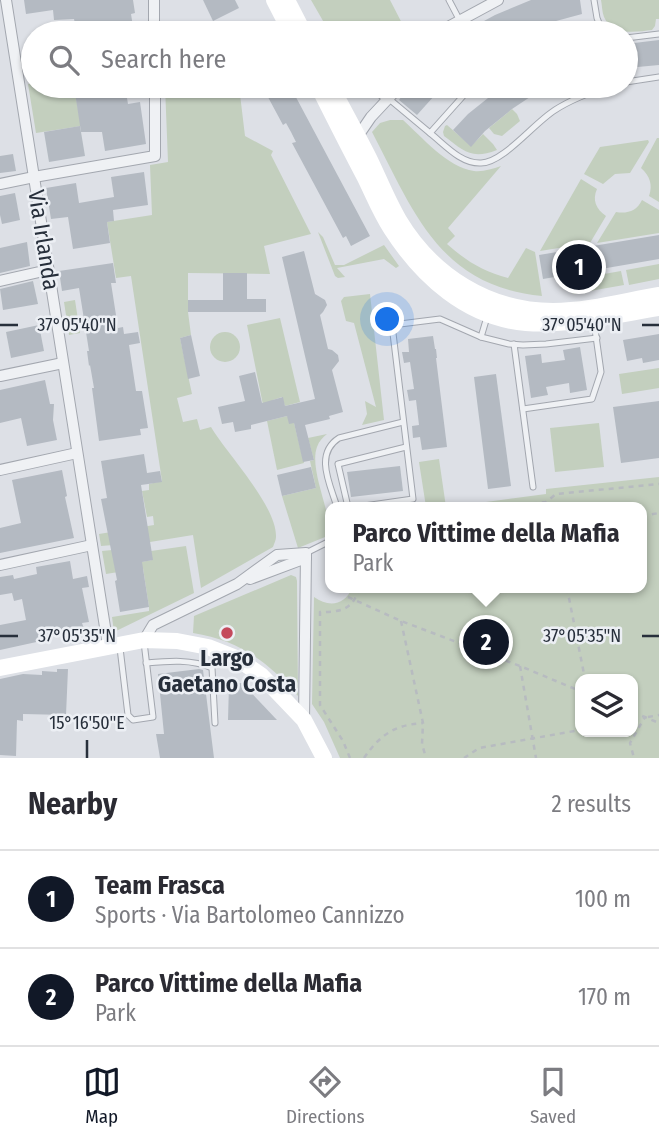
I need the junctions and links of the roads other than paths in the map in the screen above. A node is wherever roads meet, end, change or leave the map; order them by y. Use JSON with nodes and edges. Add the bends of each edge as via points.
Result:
{"nodes":[{"id":1,"x":5,"y":0,"type":"edge"},
{"id":2,"x":154,"y":0,"type":"edge"},
{"id":3,"x":274,"y":0,"type":"edge"},
{"id":4,"x":287,"y":0,"type":"edge"},
{"id":5,"x":449,"y":0,"type":"edge"},
{"id":6,"x":498,"y":0,"type":"edge"},
{"id":7,"x":594,"y":0,"type":"edge"},
{"id":8,"x":154,"y":21,"type":"edge"},
{"id":9,"x":285,"y":21,"type":"edge"},
{"id":10,"x":298,"y":21,"type":"edge"},
{"id":11,"x":460,"y":21,"type":"joint"},
{"id":12,"x":598,"y":21,"type":"edge"},
{"id":13,"x":659,"y":34,"type":"edge"},
{"id":14,"x":638,"y":37,"type":"edge"},
{"id":15,"x":659,"y":78,"type":"edge"},
{"id":16,"x":638,"y":81,"type":"edge"},
{"id":17,"x":21,"y":98,"type":"edge"},
{"id":18,"x":21,"y":98,"type":"edge"},
{"id":19,"x":155,"y":98,"type":"edge"},
{"id":20,"x":335,"y":98,"type":"edge"},
{"id":21,"x":337,"y":98,"type":"edge"},
{"id":22,"x":388,"y":98,"type":"joint"},
{"id":23,"x":461,"y":98,"type":"edge"},
{"id":24,"x":577,"y":98,"type":"edge"},
{"id":25,"x":430,"y":133,"type":"junction"},
{"id":26,"x":358,"y":136,"type":"junction"},
{"id":27,"x":34,"y":177,"type":"junction"},
{"id":28,"x":0,"y":184,"type":"edge"},
{"id":29,"x":48,"y":270,"type":"junction"},
{"id":30,"x":0,"y":281,"type":"edge"},
{"id":31,"x":659,"y":295,"type":"edge"},
{"id":32,"x":659,"y":308,"type":"edge"},
{"id":33,"x":488,"y":314,"type":"junction"},
{"id":34,"x":594,"y":319,"type":"junction"},
{"id":35,"x":481,"y":337,"type":"junction"},
{"id":36,"x":597,"y":338,"type":"junction"},
{"id":37,"x":514,"y":344,"type":"junction"},
{"id":38,"x":63,"y":363,"type":"junction"},
{"id":39,"x":0,"y":376,"type":"edge"},
{"id":40,"x":523,"y":409,"type":"junction"},
{"id":41,"x":402,"y":422,"type":"junction"},
{"id":42,"x":405,"y":447,"type":"junction"},
{"id":43,"x":78,"y":453,"type":"junction"},
{"id":44,"x":0,"y":470,"type":"edge"},
{"id":45,"x":533,"y":486,"type":"dead end"},
{"id":46,"x":336,"y":502,"type":"edge"},
{"id":47,"x":347,"y":502,"type":"edge"},
{"id":48,"x":392,"y":502,"type":"edge"},
{"id":49,"x":325,"y":544,"type":"edge"},
{"id":50,"x":92,"y":545,"type":"junction"},
{"id":51,"x":306,"y":555,"type":"junction"},
{"id":52,"x":0,"y":565,"type":"edge"},
{"id":53,"x":144,"y":640,"type":"junction"},
{"id":54,"x":114,"y":645,"type":"junction"},
{"id":55,"x":146,"y":663,"type":"junction"},
{"id":56,"x":0,"y":668,"type":"edge"},
{"id":57,"x":304,"y":720,"type":"junction"},
{"id":58,"x":215,"y":723,"type":"dead end"},
{"id":59,"x":324,"y":758,"type":"edge"}],
"edges":[{"from":1,"to":18,"type":"street","name":"Via Irlanda"},
{"from":2,"to":8,"type":"street"},
{"from":3,"to":9,"type":"street"},
{"from":4,"to":10,"type":"street"},
{"from":5,"to":11,"type":"lane"},
{"from":6,"to":11,"type":"street"},
{"from":7,"to":12,"type":"lane"},
{"from":13,"to":14,"type":"lane"},
{"from":15,"to":16,"type":"lane"},
{"from":17,"to":27,"type":"street","name":"Via Irlanda"},
{"from":19,"to":27,"type":"street","via":[[155,156]]},
{"from":20,"to":33,"type":"street","via":[[390,227],[403,246],[442,289]]},
{"from":21,"to":26,"type":"street"},
{"from":22,"to":25,"type":"lane"},
{"from":22,"to":26,"type":"street"},
{"from":23,"to":25,"type":"lane"},
{"from":24,"to":25,"type":"lane","via":[[556,109],[490,162],[466,161]]},
{"from":26,"to":31,"type":"street","via":[[409,233],[425,255],[466,288],[509,306],[555,311]]},
{"from":27,"to":28,"type":"street"},
{"from":27,"to":29,"type":"street","name":"Via Irlanda"},
{"from":29,"to":30,"type":"street"},
{"from":29,"to":38,"type":"street","name":"Via Irlanda"},
{"from":32,"to":34,"type":"street"},
{"from":33,"to":34,"type":"street","via":[[524,323]]},
{"from":33,"to":35,"type":"lane"},
{"from":34,"to":36,"type":"lane"},
{"from":35,"to":37,"type":"lane"},
{"from":35,"to":41,"type":"lane","via":[[440,318],[392,325]]},
{"from":36,"to":37,"type":"lane"},
{"from":36,"to":40,"type":"lane","via":[[601,372],[592,399]]},
{"from":37,"to":40,"type":"lane"},
{"from":38,"to":39,"type":"street"},
{"from":38,"to":43,"type":"street","name":"Via Irlanda"},
{"from":40,"to":45,"type":"lane"},
{"from":41,"to":42,"type":"lane"},
{"from":41,"to":46,"type":"lane","via":[[339,438],[327,449],[325,463]]},
{"from":42,"to":47,"type":"lane","via":[[338,464]]},
{"from":42,"to":48,"type":"lane","via":[[413,499]]},
{"from":43,"to":44,"type":"street"},
{"from":43,"to":50,"type":"street","name":"Via Irlanda"},
{"from":49,"to":51,"type":"lane"},
{"from":50,"to":52,"type":"street"},
{"from":50,"to":54,"type":"street","name":"Via Irlanda"},
{"from":51,"to":53,"type":"street","via":[[276,555],[237,584],[153,625]]},
{"from":51,"to":57,"type":"street"},
{"from":53,"to":54,"type":"street"},
{"from":53,"to":55,"type":"lane"},
{"from":53,"to":57,"type":"street","via":[[208,647],[236,658],[261,675]]},
{"from":54,"to":55,"type":"lane","via":[[128,715],[133,720],[153,717]]},
{"from":54,"to":56,"type":"street"},
{"from":55,"to":58,"type":"lane","via":[[193,662],[212,668]]},
{"from":57,"to":59,"type":"street"}]}
